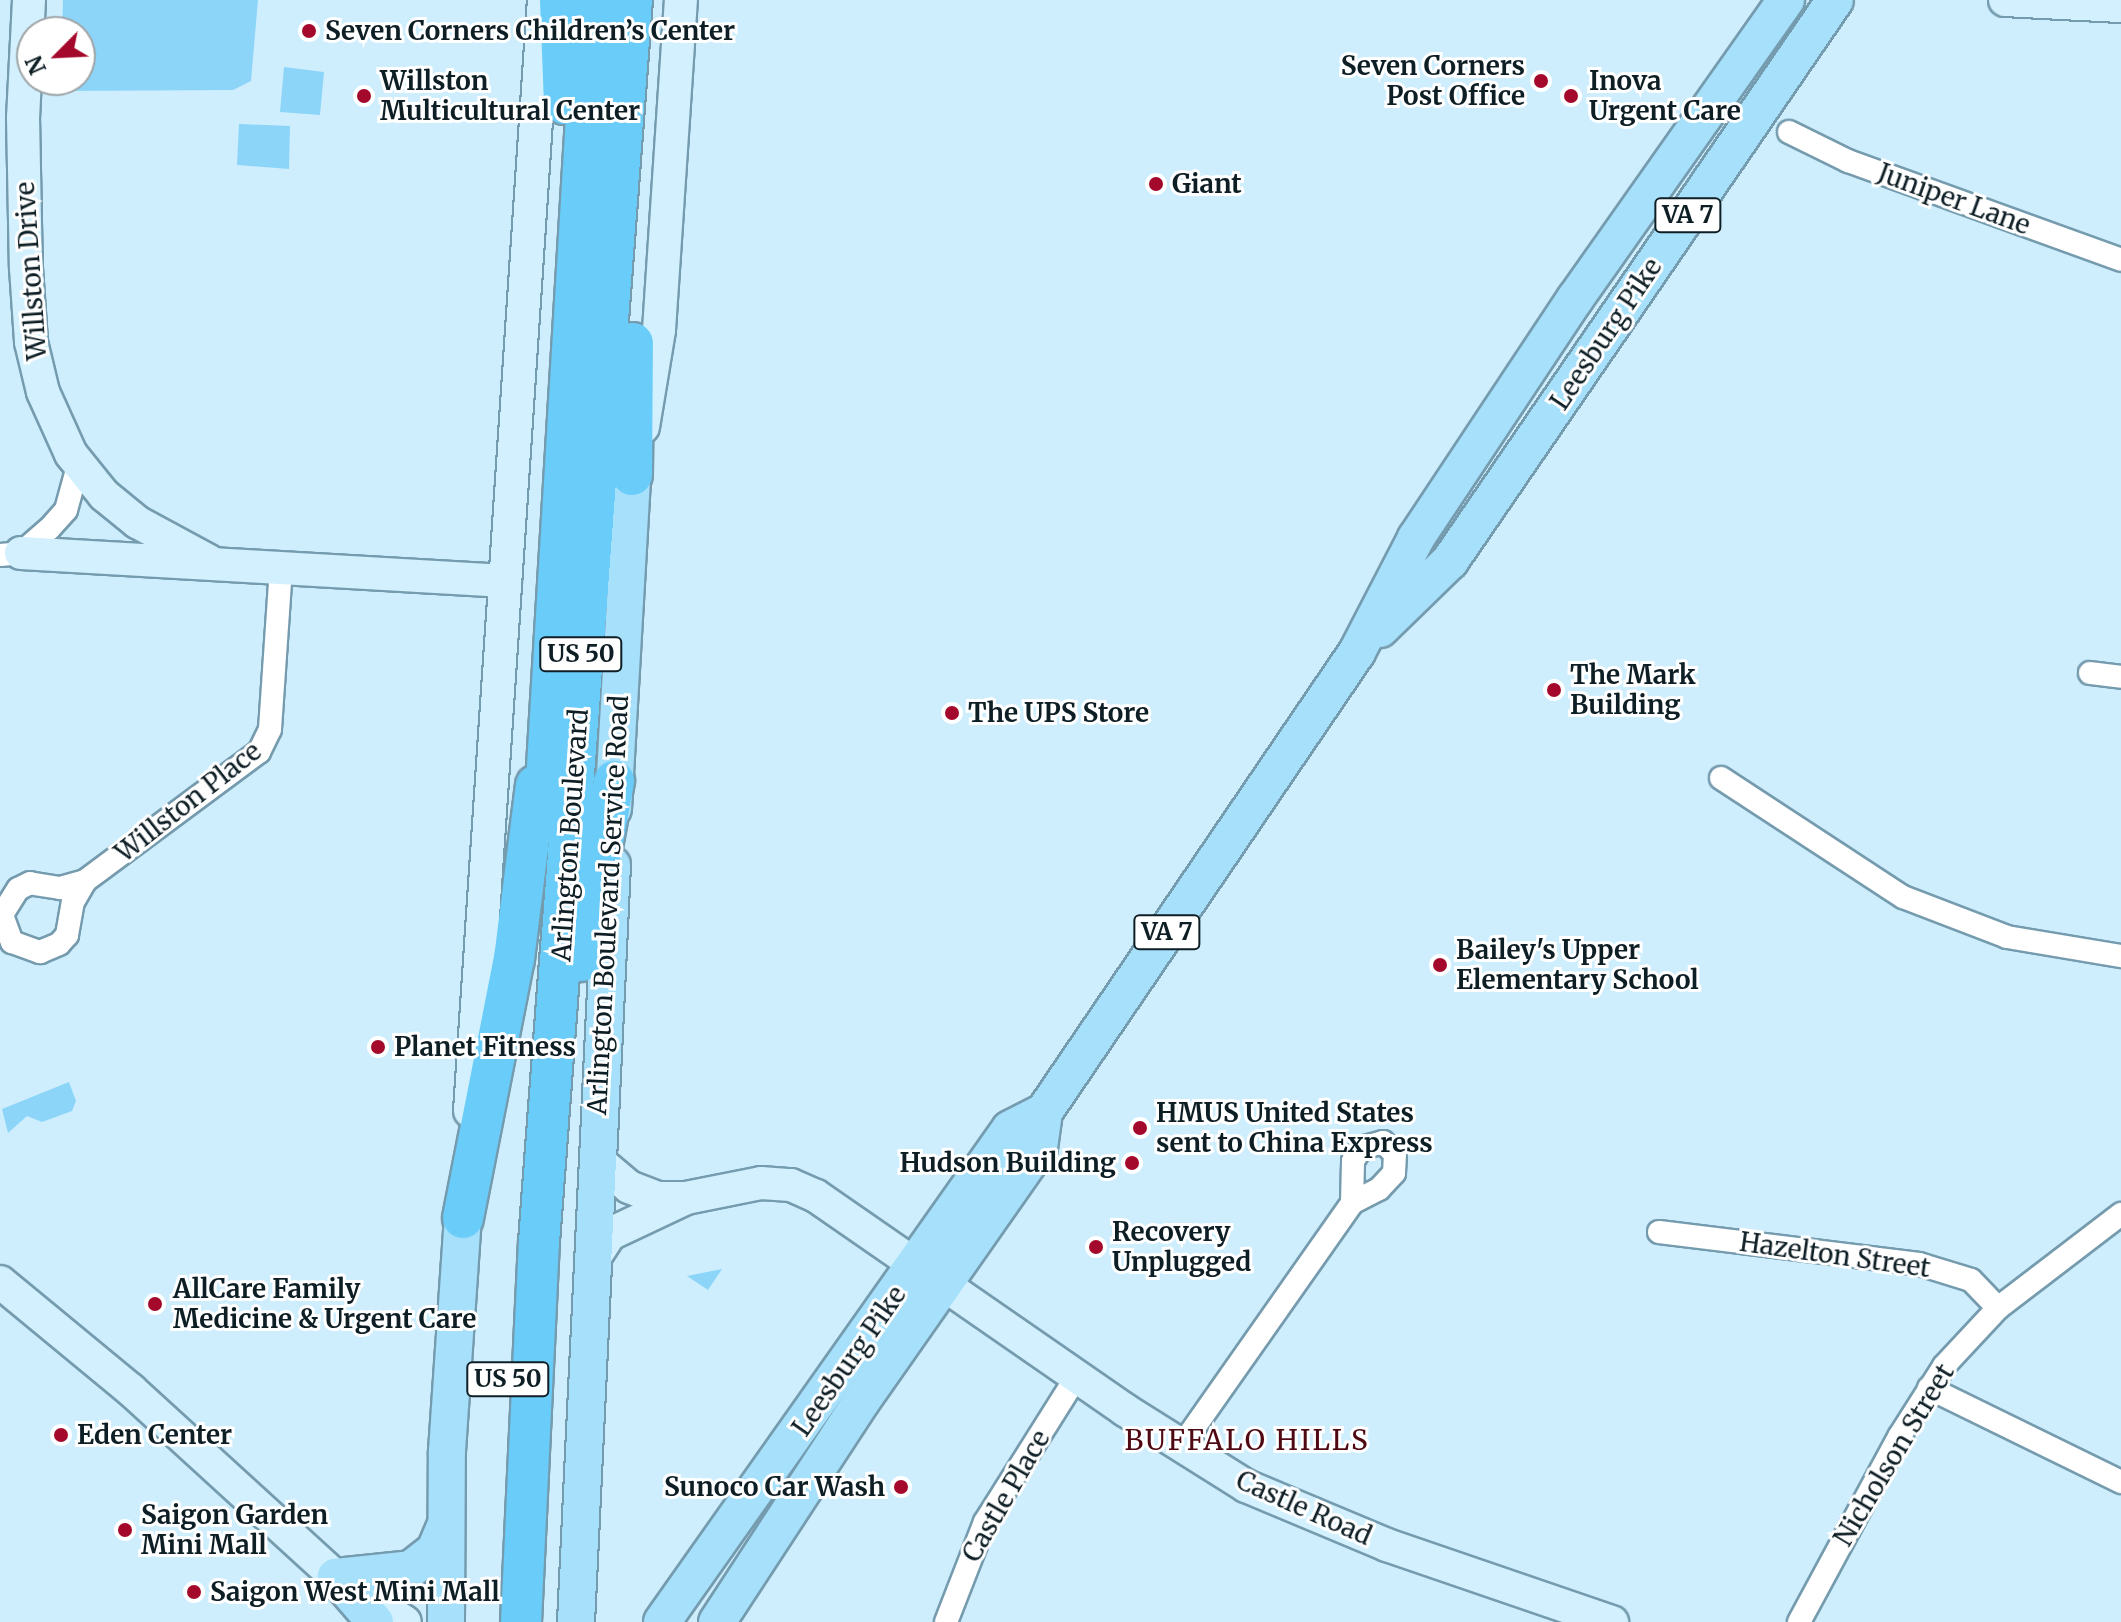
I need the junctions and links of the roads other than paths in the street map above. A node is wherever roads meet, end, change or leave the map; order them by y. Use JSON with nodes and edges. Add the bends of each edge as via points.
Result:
{"nodes":[{"id":1,"x":29,"y":0,"type":"edge"},
{"id":2,"x":544,"y":0,"type":"edge"},
{"id":3,"x":560,"y":0,"type":"edge"},
{"id":4,"x":593,"y":0,"type":"edge"},
{"id":5,"x":632,"y":0,"type":"edge"},
{"id":6,"x":681,"y":0,"type":"edge"},
{"id":7,"x":1786,"y":0,"type":"edge"},
{"id":8,"x":1835,"y":0,"type":"edge"},
{"id":9,"x":2005,"y":0,"type":"edge"},
{"id":10,"x":2121,"y":6,"type":"edge"},
{"id":11,"x":626,"y":88,"type":"junction"},
{"id":12,"x":1789,"y":132,"type":"dead end"},
{"id":13,"x":2121,"y":260,"type":"edge"},
{"id":14,"x":572,"y":390,"type":"junction"},
{"id":15,"x":78,"y":466,"type":"junction"},
{"id":16,"x":632,"y":475,"type":"junction"},
{"id":17,"x":11,"y":554,"type":"edge"},
{"id":18,"x":209,"y":561,"type":"junction"},
{"id":19,"x":281,"y":566,"type":"junction"},
{"id":20,"x":505,"y":581,"type":"junction"},
{"id":21,"x":556,"y":590,"type":"junction"},
{"id":22,"x":1357,"y":652,"type":"junction"},
{"id":23,"x":2090,"y":673,"type":"dead end"},
{"id":24,"x":2121,"y":677,"type":"edge"},
{"id":25,"x":1721,"y":778,"type":"dead end"},
{"id":26,"x":614,"y":781,"type":"junction"},
{"id":27,"x":85,"y":881,"type":"dead end"},
{"id":28,"x":2121,"y":956,"type":"edge"},
{"id":29,"x":554,"y":1077,"type":"junction"},
{"id":30,"x":596,"y":1159,"type":"junction"},
{"id":31,"x":686,"y":1198,"type":"junction"},
{"id":32,"x":1352,"y":1203,"type":"dead end"},
{"id":33,"x":2121,"y":1214,"type":"edge"},
{"id":34,"x":463,"y":1218,"type":"junction"},
{"id":35,"x":1659,"y":1232,"type":"dead end"},
{"id":36,"x":591,"y":1263,"type":"junction"},
{"id":37,"x":931,"y":1273,"type":"junction"},
{"id":38,"x":0,"y":1282,"type":"edge"},
{"id":39,"x":1998,"y":1308,"type":"junction"},
{"id":40,"x":1077,"y":1376,"type":"junction"},
{"id":41,"x":1929,"y":1388,"type":"junction"},
{"id":42,"x":1182,"y":1445,"type":"junction"},
{"id":43,"x":2121,"y":1482,"type":"edge"},
{"id":44,"x":445,"y":1527,"type":"junction"},
{"id":45,"x":336,"y":1577,"type":"junction"},
{"id":46,"x":577,"y":1621,"type":"edge"},
{"id":47,"x":662,"y":1621,"type":"edge"},
{"id":48,"x":375,"y":1622,"type":"edge"},
{"id":49,"x":405,"y":1622,"type":"edge"},
{"id":50,"x":446,"y":1622,"type":"edge"},
{"id":51,"x":496,"y":1622,"type":"edge"},
{"id":52,"x":521,"y":1622,"type":"edge"},
{"id":53,"x":717,"y":1622,"type":"edge"},
{"id":54,"x":946,"y":1622,"type":"edge"},
{"id":55,"x":1612,"y":1622,"type":"edge"},
{"id":56,"x":1799,"y":1622,"type":"edge"}],
"edges":[{"from":1,"to":15,"type":"street","name":"Willston Drive","via":[[23,117],[31,342],[48,408]]},
{"from":2,"to":20,"type":"street"},
{"from":3,"to":14,"type":"highway"},
{"from":4,"to":14,"type":"highway","name":"Arlington Boulevard","number":"US 50"},
{"from":5,"to":11,"type":"highway","name":"Arlington Boulevard","number":"US 50"},
{"from":6,"to":16,"type":"street","name":"Arlington Boulevard Service Road","via":[[652,387]]},
{"from":7,"to":22,"type":"main road","name":"Leesburg Pike","number":"VA 7","via":[[1416,538]]},
{"from":8,"to":22,"type":"main road","name":"Leesburg Pike","number":"VA 7","via":[[1450,561]]},
{"from":9,"to":10,"type":"street"},
{"from":11,"to":16,"type":"highway"},
{"from":11,"to":29,"type":"highway","name":"Arlington Boulevard","number":"US 50","via":[[585,590]]},
{"from":12,"to":13,"type":"street","name":"Juniper Lane","via":[[1848,161]]},
{"from":14,"to":21,"type":"highway","name":"Arlington Boulevard","number":"US 50"},
{"from":15,"to":17,"type":"street","via":[[66,510]]},
{"from":15,"to":18,"type":"street","name":"Willston Drive","via":[[137,522]]},
{"from":16,"to":26,"type":"main road","name":"Arlington Boulevard Service Road"},
{"from":17,"to":18,"type":"street"},
{"from":18,"to":19,"type":"street"},
{"from":19,"to":20,"type":"street"},
{"from":19,"to":27,"type":"street","name":"Willston Place","via":[[270,729],[259,752]]},
{"from":20,"to":34,"type":"street"},
{"from":21,"to":34,"type":"highway","via":[[514,959]]},
{"from":21,"to":51,"type":"highway","name":"Arlington Boulevard","number":"US 50"},
{"from":22,"to":37,"type":"main road","name":"Leesburg Pike","number":"VA 7","via":[[1044,1112],[1010,1129]]},
{"from":23,"to":24,"type":"street"},
{"from":25,"to":28,"type":"street","via":[[1903,897],[2007,937]]},
{"from":26,"to":29,"type":"highway","via":[[599,885]]},
{"from":26,"to":30,"type":"main road","name":"Arlington Boulevard Service Road"},
{"from":29,"to":52,"type":"highway","name":"Arlington Boulevard","number":"US 50","via":[[537,1277]]},
{"from":30,"to":31,"type":"street","via":[[629,1187],[657,1198]]},
{"from":30,"to":36,"type":"main road","name":"Arlington Boulevard Service Road"},
{"from":31,"to":36,"type":"street","via":[[610,1234]]},
{"from":31,"to":37,"type":"street","name":"Castle Road","via":[[761,1183],[791,1185],[838,1209]]},
{"from":32,"to":42,"type":"street"},
{"from":33,"to":39,"type":"street","name":"Nicholson Street"},
{"from":34,"to":44,"type":"main road"},
{"from":35,"to":39,"type":"street","name":"Hazelton Street","via":[[1919,1264],[1971,1280]]},
{"from":36,"to":46,"type":"main road","name":"Arlington Boulevard Service Road"},
{"from":37,"to":40,"type":"street","name":"Castle Road"},
{"from":37,"to":47,"type":"main road","name":"Leesburg Pike","number":"VA 7"},
{"from":37,"to":53,"type":"main road","name":"Leesburg Pike","number":"VA 7"},
{"from":38,"to":45,"type":"street","via":[[131,1390]]},
{"from":39,"to":41,"type":"street","name":"Nicholson Street"},
{"from":40,"to":42,"type":"street","name":"Castle Road"},
{"from":40,"to":54,"type":"street","name":"Castle Place","via":[[985,1522]]},
{"from":41,"to":43,"type":"street"},
{"from":41,"to":56,"type":"street","name":"Nicholson Street"},
{"from":42,"to":55,"type":"street","name":"Castle Road","via":[[1290,1507]]},
{"from":44,"to":45,"type":"main road","via":[[435,1550],[411,1569]]},
{"from":44,"to":50,"type":"main road"},
{"from":45,"to":48,"type":"main road"},
{"from":45,"to":49,"type":"street"}]}
